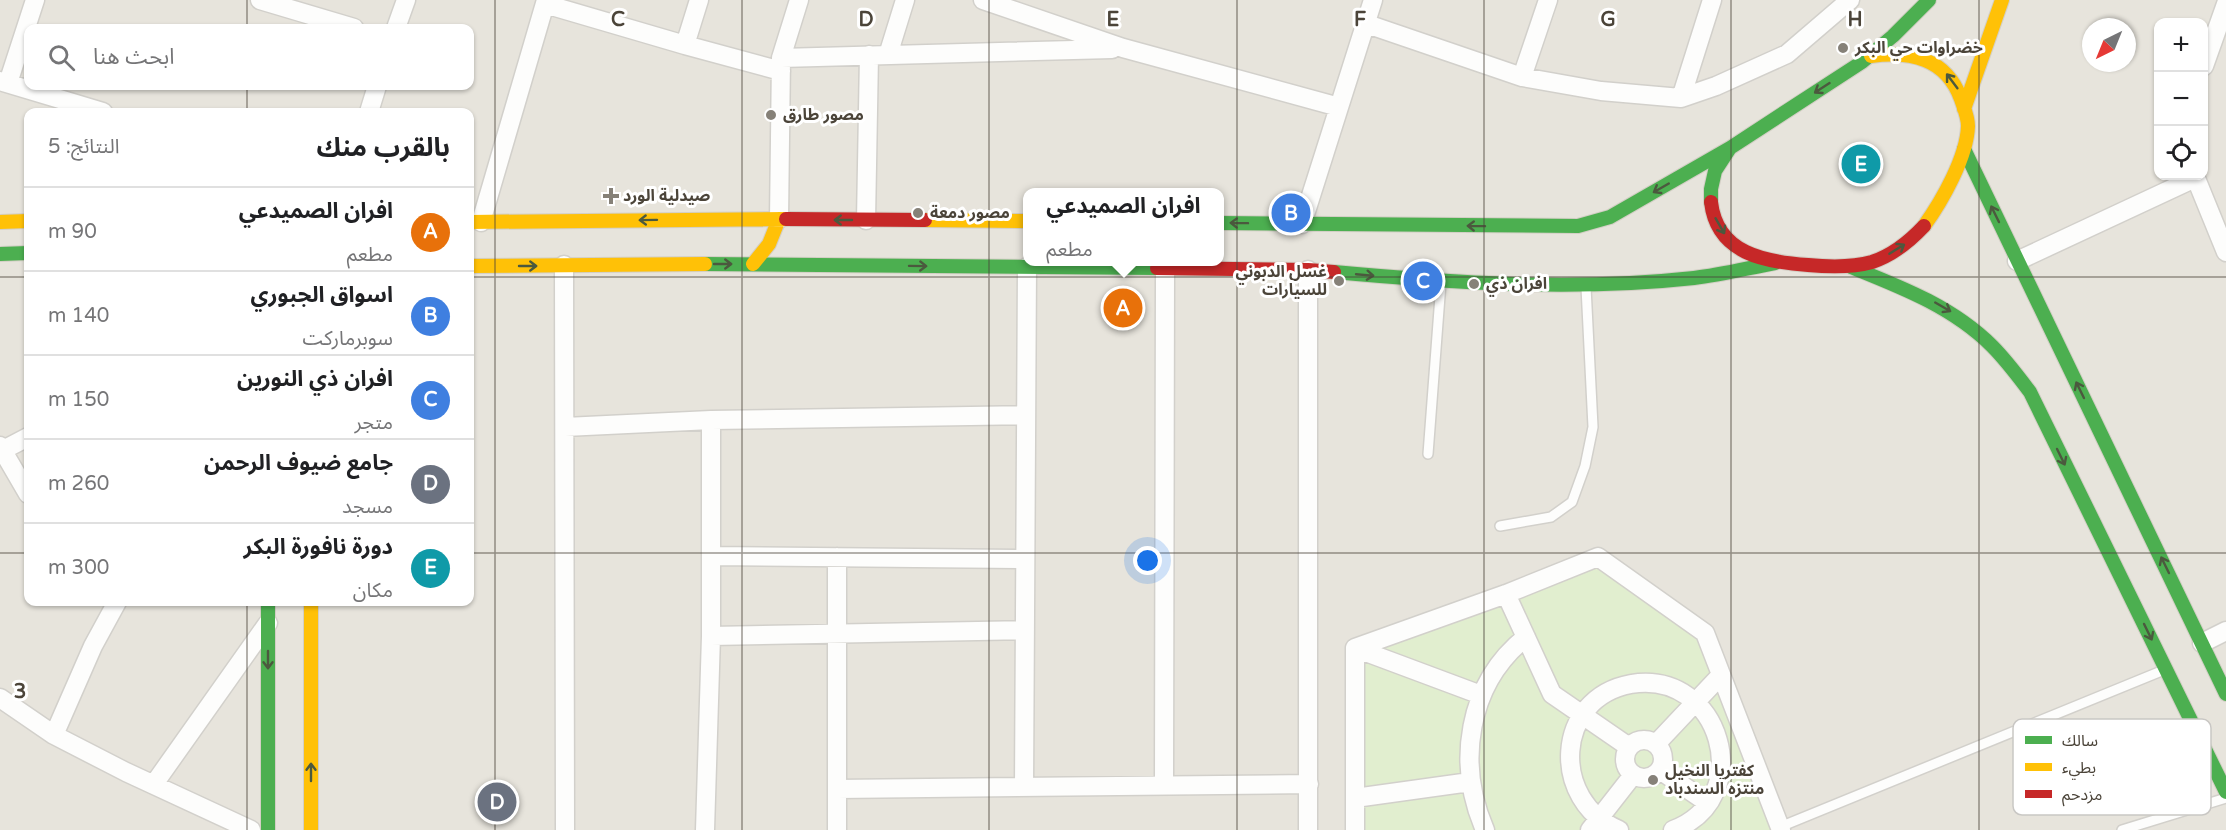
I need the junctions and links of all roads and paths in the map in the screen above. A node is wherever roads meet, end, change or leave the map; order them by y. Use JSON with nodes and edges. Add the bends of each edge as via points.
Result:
{"nodes":[{"id":1,"x":35,"y":0,"type":"edge"},
{"id":2,"x":260,"y":0,"type":"edge"},
{"id":3,"x":406,"y":0,"type":"edge"},
{"id":4,"x":699,"y":0,"type":"edge"},
{"id":5,"x":799,"y":0,"type":"edge"},
{"id":6,"x":905,"y":0,"type":"edge"},
{"id":7,"x":982,"y":0,"type":"edge"},
{"id":8,"x":1373,"y":0,"type":"edge"},
{"id":9,"x":1548,"y":0,"type":"edge"},
{"id":10,"x":1712,"y":0,"type":"edge"},
{"id":11,"x":1850,"y":0,"type":"edge"},
{"id":12,"x":1929,"y":0,"type":"edge"},
{"id":13,"x":2002,"y":0,"type":"edge"},
{"id":14,"x":546,"y":2,"type":"edge"},
{"id":15,"x":2226,"y":4,"type":"edge"},
{"id":16,"x":1364,"y":23,"type":"junction"},
{"id":17,"x":26,"y":24,"type":"edge"},
{"id":18,"x":341,"y":24,"type":"edge"},
{"id":19,"x":397,"y":24,"type":"edge"},
{"id":20,"x":24,"y":29,"type":"edge"},
{"id":21,"x":685,"y":45,"type":"junction"},
{"id":22,"x":1124,"y":48,"type":"junction"},
{"id":23,"x":869,"y":55,"type":"junction"},
{"id":24,"x":888,"y":55,"type":"junction"},
{"id":25,"x":2208,"y":55,"type":"edge"},
{"id":26,"x":1871,"y":56,"type":"junction"},
{"id":27,"x":781,"y":64,"type":"junction"},
{"id":28,"x":1522,"y":77,"type":"junction"},
{"id":29,"x":4,"y":82,"type":"edge"},
{"id":30,"x":24,"y":88,"type":"edge"},
{"id":31,"x":31,"y":90,"type":"edge"},
{"id":32,"x":376,"y":90,"type":"edge"},
{"id":33,"x":1681,"y":98,"type":"junction"},
{"id":34,"x":1339,"y":107,"type":"junction"},
{"id":35,"x":91,"y":108,"type":"edge"},
{"id":36,"x":370,"y":108,"type":"edge"},
{"id":37,"x":1964,"y":109,"type":"junction"},
{"id":38,"x":1730,"y":148,"type":"junction"},
{"id":39,"x":1964,"y":149,"type":"junction"},
{"id":40,"x":2189,"y":180,"type":"edge"},
{"id":41,"x":2196,"y":180,"type":"edge"},
{"id":42,"x":779,"y":219,"type":"junction"},
{"id":43,"x":866,"y":220,"type":"junction"},
{"id":44,"x":24,"y":221,"type":"edge"},
{"id":45,"x":1023,"y":221,"type":"edge"},
{"id":46,"x":0,"y":222,"type":"edge"},
{"id":47,"x":476,"y":222,"type":"edge"},
{"id":48,"x":1224,"y":223,"type":"edge"},
{"id":49,"x":1302,"y":224,"type":"junction"},
{"id":50,"x":2224,"y":242,"type":"edge"},
{"id":51,"x":0,"y":254,"type":"edge"},
{"id":52,"x":24,"y":254,"type":"edge"},
{"id":53,"x":2018,"y":261,"type":"junction"},
{"id":54,"x":1775,"y":263,"type":"junction"},
{"id":55,"x":753,"y":264,"type":"junction"},
{"id":56,"x":564,"y":265,"type":"junction"},
{"id":57,"x":474,"y":266,"type":"edge"},
{"id":58,"x":1027,"y":267,"type":"junction"},
{"id":59,"x":1851,"y":267,"type":"junction"},
{"id":60,"x":1165,"y":268,"type":"junction"},
{"id":61,"x":1308,"y":270,"type":"junction"},
{"id":62,"x":1441,"y":282,"type":"junction"},
{"id":63,"x":1586,"y":284,"type":"junction"},
{"id":64,"x":1026,"y":415,"type":"junction"},
{"id":65,"x":711,"y":420,"type":"junction"},
{"id":66,"x":565,"y":427,"type":"junction"},
{"id":67,"x":24,"y":439,"type":"edge"},
{"id":68,"x":1,"y":448,"type":"edge"},
{"id":69,"x":1428,"y":454,"type":"dead end"},
{"id":70,"x":24,"y":487,"type":"edge"},
{"id":71,"x":1500,"y":526,"type":"dead end"},
{"id":72,"x":711,"y":556,"type":"junction"},
{"id":73,"x":837,"y":557,"type":"junction"},
{"id":74,"x":1025,"y":559,"type":"junction"},
{"id":75,"x":1506,"y":594,"type":"junction"},
{"id":76,"x":115,"y":606,"type":"edge"},
{"id":77,"x":268,"y":606,"type":"edge"},
{"id":78,"x":311,"y":606,"type":"edge"},
{"id":79,"x":268,"y":623,"type":"junction"},
{"id":80,"x":1024,"y":630,"type":"junction"},
{"id":81,"x":2226,"y":631,"type":"edge"},
{"id":82,"x":837,"y":634,"type":"junction"},
{"id":83,"x":711,"y":636,"type":"junction"},
{"id":84,"x":1526,"y":637,"type":"junction"},
{"id":85,"x":2202,"y":643,"type":"junction"},
{"id":86,"x":1355,"y":648,"type":"junction"},
{"id":87,"x":2166,"y":669,"type":"junction"},
{"id":88,"x":1721,"y":675,"type":"junction"},
{"id":89,"x":1481,"y":694,"type":"junction"},
{"id":90,"x":2226,"y":694,"type":"edge"},
{"id":91,"x":0,"y":698,"type":"edge"},
{"id":92,"x":1695,"y":702,"type":"junction"},
{"id":93,"x":1584,"y":714,"type":"junction"},
{"id":94,"x":2044,"y":719,"type":"edge"},
{"id":95,"x":2190,"y":719,"type":"edge"},
{"id":96,"x":2013,"y":732,"type":"edge"},
{"id":97,"x":54,"y":735,"type":"junction"},
{"id":98,"x":1656,"y":744,"type":"junction"},
{"id":99,"x":1629,"y":747,"type":"junction"},
{"id":100,"x":2211,"y":761,"type":"edge"},
{"id":101,"x":1660,"y":770,"type":"junction"},
{"id":102,"x":1633,"y":775,"type":"junction"},
{"id":103,"x":1470,"y":782,"type":"junction"},
{"id":104,"x":154,"y":784,"type":"junction"},
{"id":105,"x":1309,"y":784,"type":"junction"},
{"id":106,"x":1164,"y":786,"type":"junction"},
{"id":107,"x":1024,"y":787,"type":"junction"},
{"id":108,"x":837,"y":789,"type":"junction"},
{"id":109,"x":2226,"y":792,"type":"edge"},
{"id":110,"x":1355,"y":798,"type":"junction"},
{"id":111,"x":2226,"y":798,"type":"edge"},
{"id":112,"x":1708,"y":803,"type":"junction"},
{"id":113,"x":2211,"y":803,"type":"edge"},
{"id":114,"x":2171,"y":815,"type":"edge"},
{"id":115,"x":1594,"y":824,"type":"edge"},
{"id":116,"x":1683,"y":827,"type":"edge"},
{"id":117,"x":1777,"y":829,"type":"edge"},
{"id":118,"x":250,"y":830,"type":"edge"},
{"id":119,"x":268,"y":830,"type":"edge"},
{"id":120,"x":311,"y":830,"type":"edge"},
{"id":121,"x":565,"y":830,"type":"edge"},
{"id":122,"x":705,"y":830,"type":"edge"},
{"id":123,"x":837,"y":830,"type":"edge"},
{"id":124,"x":1308,"y":830,"type":"edge"},
{"id":125,"x":1355,"y":830,"type":"edge"},
{"id":126,"x":1485,"y":830,"type":"edge"},
{"id":127,"x":1619,"y":830,"type":"edge"},
{"id":128,"x":2122,"y":830,"type":"edge"}],
"edges":[{"from":1,"to":17,"type":"street"},
{"from":2,"to":18,"type":"street"},
{"from":3,"to":19,"type":"street"},
{"from":4,"to":21,"type":"street"},
{"from":5,"to":27,"type":"street"},
{"from":6,"to":24,"type":"street"},
{"from":7,"to":22,"type":"street"},
{"from":8,"to":16,"type":"street"},
{"from":9,"to":28,"type":"street"},
{"from":10,"to":33,"type":"street"},
{"from":11,"to":33,"type":"street","via":[[1787,54]]},
{"from":12,"to":26,"type":"main road"},
{"from":13,"to":37,"type":"main road"},
{"from":14,"to":21,"type":"street"},
{"from":14,"to":47,"type":"street"},
{"from":15,"to":25,"type":"street"},
{"from":16,"to":28,"type":"street"},
{"from":16,"to":34,"type":"street"},
{"from":20,"to":29,"type":"street"},
{"from":21,"to":27,"type":"street"},
{"from":22,"to":24,"type":"street"},
{"from":22,"to":34,"type":"street"},
{"from":23,"to":24,"type":"street"},
{"from":23,"to":27,"type":"street"},
{"from":23,"to":43,"type":"street"},
{"from":37,"to":26,"type":"main road","one_way":true,"via":[[1957,87],[1928,60],[1910,53]]},
{"from":26,"to":38,"type":"main road","one_way":true},
{"from":27,"to":42,"type":"street"},
{"from":28,"to":33,"type":"street","via":[[1601,91]]},
{"from":29,"to":30,"type":"street"},
{"from":31,"to":35,"type":"street"},
{"from":32,"to":36,"type":"street"},
{"from":34,"to":49,"type":"street"},
{"from":37,"to":39,"type":"main road","via":[[1968,124]]},
{"from":38,"to":49,"type":"main road","one_way":true,"via":[[1610,217],[1578,226]]},
{"from":38,"to":54,"type":"main road","one_way":true,"via":[[1711,181],[1713,214],[1720,229],[1744,253]]},
{"from":53,"to":39,"type":"main road","one_way":true},
{"from":59,"to":39,"type":"main road","one_way":true,"via":[[1898,250],[1917,234],[1934,215]]},
{"from":40,"to":53,"type":"street"},
{"from":41,"to":50,"type":"street"},
{"from":43,"to":42,"type":"main road","one_way":true},
{"from":42,"to":47,"type":"main road","one_way":true},
{"from":42,"to":55,"type":"main road","via":[[769,244]]},
{"from":43,"to":45,"type":"main road"},
{"from":44,"to":46,"type":"main road"},
{"from":49,"to":48,"type":"main road","one_way":true},
{"from":51,"to":52,"type":"main road"},
{"from":85,"to":53,"type":"main road","one_way":true},
{"from":54,"to":59,"type":"main road"},
{"from":54,"to":63,"type":"main road","via":[[1695,278]]},
{"from":56,"to":55,"type":"main road","one_way":true},
{"from":55,"to":58,"type":"main road","one_way":true},
{"from":57,"to":56,"type":"main road","one_way":true},
{"from":56,"to":66,"type":"street"},
{"from":58,"to":60,"type":"main road"},
{"from":58,"to":64,"type":"street"},
{"from":59,"to":87,"type":"main road","one_way":true,"via":[[1945,308],[1993,345],[2013,368],[2030,392]]},
{"from":60,"to":61,"type":"main road"},
{"from":60,"to":106,"type":"street"},
{"from":61,"to":62,"type":"main road","one_way":true},
{"from":61,"to":105,"type":"street"},
{"from":62,"to":63,"type":"main road"},
{"from":62,"to":69,"type":"lane"},
{"from":63,"to":71,"type":"lane","via":[[1593,427],[1585,466],[1572,502],[1551,517]]},
{"from":64,"to":65,"type":"street"},
{"from":64,"to":74,"type":"street"},
{"from":65,"to":66,"type":"street"},
{"from":65,"to":72,"type":"street"},
{"from":66,"to":121,"type":"street"},
{"from":67,"to":68,"type":"street"},
{"from":68,"to":70,"type":"street"},
{"from":72,"to":73,"type":"street"},
{"from":72,"to":83,"type":"street"},
{"from":73,"to":74,"type":"street"},
{"from":73,"to":82,"type":"street"},
{"from":74,"to":80,"type":"street"},
{"from":75,"to":84,"type":"street"},
{"from":75,"to":86,"type":"street"},
{"from":75,"to":88,"type":"street","via":[[1598,557],[1705,633]]},
{"from":76,"to":97,"type":"street"},
{"from":77,"to":79,"type":"main road"},
{"from":120,"to":78,"type":"main road","one_way":true},
{"from":79,"to":104,"type":"street"},
{"from":79,"to":119,"type":"main road","one_way":true},
{"from":80,"to":82,"type":"street"},
{"from":80,"to":107,"type":"street"},
{"from":81,"to":85,"type":"street"},
{"from":82,"to":83,"type":"street"},
{"from":82,"to":108,"type":"street"},
{"from":83,"to":122,"type":"street"},
{"from":84,"to":89,"type":"street","via":[[1508,653]]},
{"from":84,"to":93,"type":"street","via":[[1552,693]]},
{"from":85,"to":90,"type":"main road"},
{"from":86,"to":89,"type":"street"},
{"from":86,"to":110,"type":"street"},
{"from":87,"to":94,"type":"lane"},
{"from":87,"to":95,"type":"main road"},
{"from":88,"to":92,"type":"street"},
{"from":88,"to":117,"type":"street"},
{"from":89,"to":103,"type":"street","via":[[1470,737]]},
{"from":91,"to":97,"type":"street"},
{"from":92,"to":93,"type":"street","via":[[1658,684],[1630,684],[1604,695]]},
{"from":92,"to":98,"type":"street"},
{"from":92,"to":112,"type":"street","via":[[1713,724],[1721,750],[1719,778]]},
{"from":93,"to":99,"type":"street"},
{"from":93,"to":115,"type":"street","via":[[1572,740],[1570,769]]},
{"from":96,"to":117,"type":"lane"},
{"from":97,"to":104,"type":"street"},
{"from":98,"to":99,"type":"street","via":[[1642,740]]},
{"from":98,"to":101,"type":"street","via":[[1663,757]]},
{"from":99,"to":102,"type":"street","via":[[1625,762]]},
{"from":100,"to":109,"type":"main road"},
{"from":101,"to":102,"type":"street","via":[[1648,778]]},
{"from":101,"to":112,"type":"street"},
{"from":102,"to":115,"type":"street"},
{"from":103,"to":110,"type":"street"},
{"from":103,"to":126,"type":"street"},
{"from":104,"to":118,"type":"street"},
{"from":105,"to":106,"type":"street"},
{"from":105,"to":124,"type":"street"},
{"from":106,"to":107,"type":"street"},
{"from":107,"to":108,"type":"street"},
{"from":108,"to":123,"type":"street"},
{"from":110,"to":125,"type":"street"},
{"from":111,"to":113,"type":"lane"},
{"from":112,"to":116,"type":"street"},
{"from":114,"to":128,"type":"lane"},
{"from":115,"to":127,"type":"street"}]}
